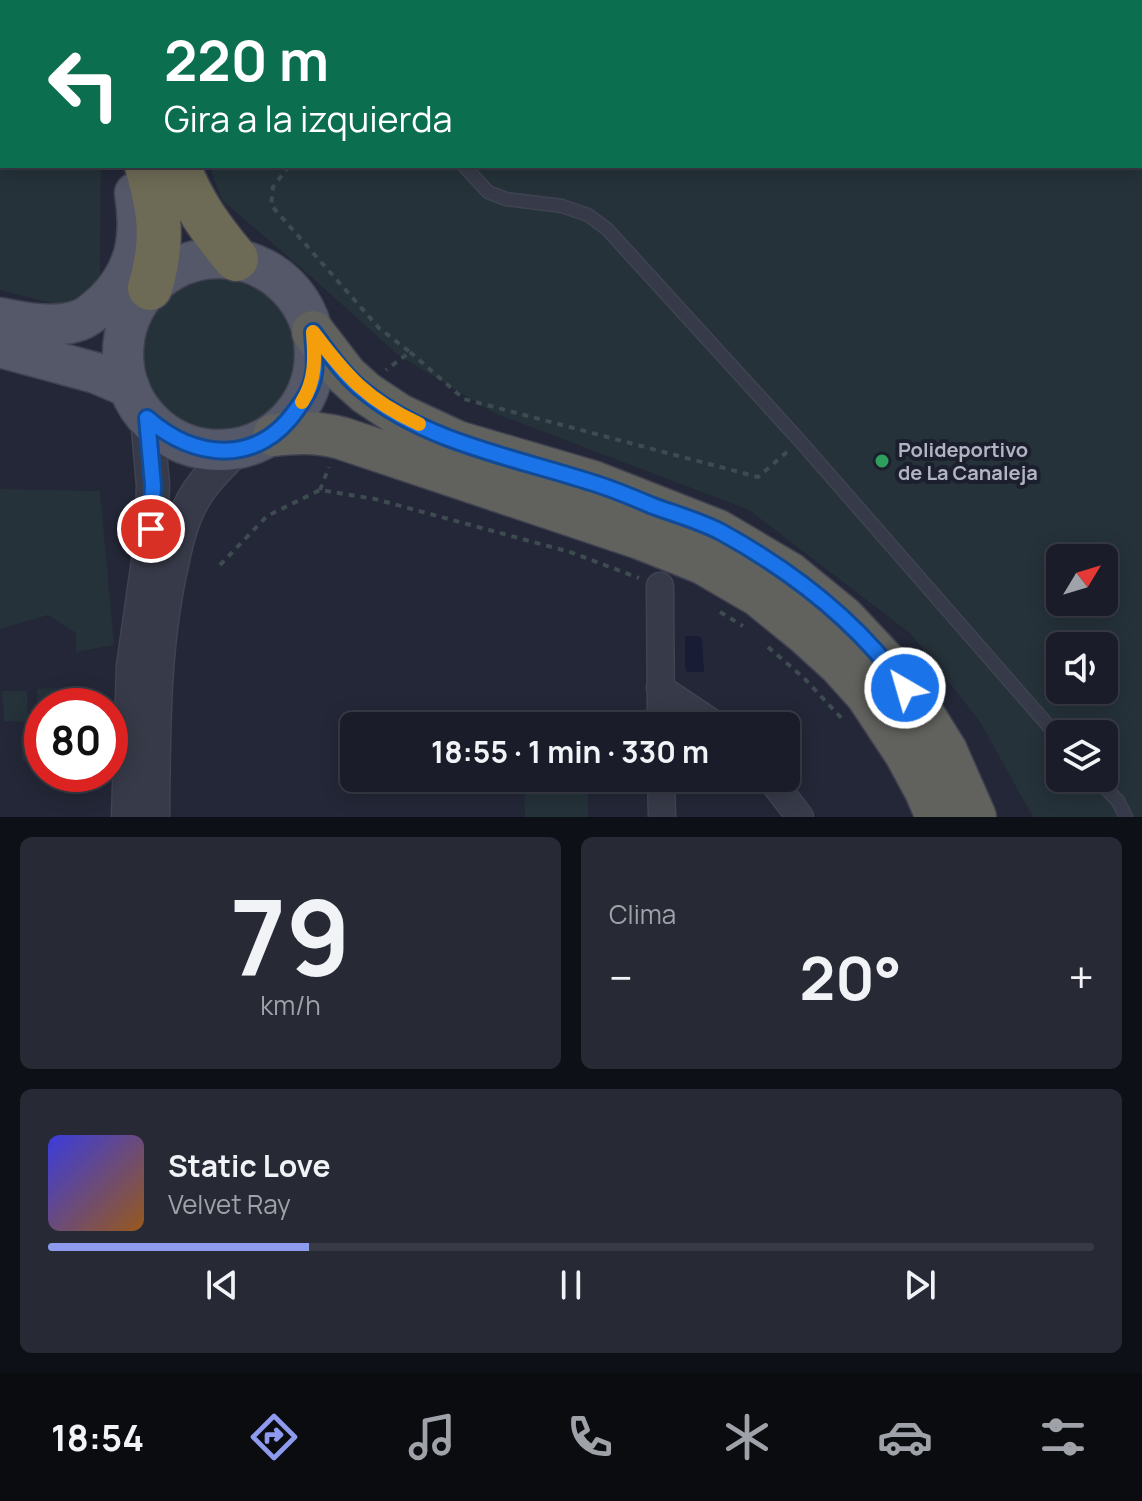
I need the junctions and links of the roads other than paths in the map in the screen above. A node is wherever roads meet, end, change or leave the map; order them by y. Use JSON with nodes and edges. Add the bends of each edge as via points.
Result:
{"nodes":[{"id":1,"x":129,"y":168,"type":"edge"},
{"id":2,"x":148,"y":168,"type":"edge"},
{"id":3,"x":179,"y":168,"type":"edge"},
{"id":4,"x":466,"y":168,"type":"edge"},
{"id":5,"x":236,"y":259,"type":"junction"},
{"id":6,"x":150,"y":288,"type":"junction"},
{"id":7,"x":0,"y":318,"type":"edge"},
{"id":8,"x":0,"y":325,"type":"edge"},
{"id":9,"x":125,"y":328,"type":"junction"},
{"id":10,"x":313,"y":332,"type":"junction"},
{"id":11,"x":0,"y":347,"type":"edge"},
{"id":12,"x":138,"y":403,"type":"junction"},
{"id":13,"x":274,"y":435,"type":"junction"},
{"id":14,"x":235,"y":450,"type":"junction"},
{"id":15,"x":660,"y":586,"type":"road end"},
{"id":16,"x":889,"y":666,"type":"junction"},
{"id":17,"x":660,"y":688,"type":"junction"},
{"id":18,"x":924,"y":691,"type":"dead end"},
{"id":19,"x":661,"y":712,"type":"edge"},
{"id":20,"x":696,"y":712,"type":"edge"},
{"id":21,"x":1046,"y":723,"type":"edge"},
{"id":22,"x":661,"y":792,"type":"edge"},
{"id":23,"x":781,"y":792,"type":"edge"},
{"id":24,"x":1109,"y":792,"type":"edge"},
{"id":25,"x":128,"y":817,"type":"edge"},
{"id":26,"x":153,"y":817,"type":"edge"},
{"id":27,"x":662,"y":817,"type":"edge"},
{"id":28,"x":800,"y":817,"type":"edge"},
{"id":29,"x":937,"y":817,"type":"edge"},
{"id":30,"x":975,"y":817,"type":"edge"},
{"id":31,"x":1126,"y":817,"type":"edge"}],
"edges":[{"from":1,"to":7,"type":"main road","via":[[139,235],[117,289],[82,319],[41,324]]},
{"from":2,"to":6,"type":"highway","via":[[160,235]]},
{"from":3,"to":5,"type":"highway","via":[[208,226]]},
{"from":4,"to":21,"type":"lane","via":[[488,192],[562,206],[607,229]]},
{"from":5,"to":6,"type":"main road","via":[[204,258],[174,269]]},
{"from":5,"to":10,"type":"main road","via":[[283,282],[308,313]]},
{"from":6,"to":9,"type":"main road"},
{"from":8,"to":9,"type":"main road","via":[[66,341],[104,338]]},
{"from":9,"to":12,"type":"main road","via":[[122,364]]},
{"from":10,"to":13,"type":"main road","via":[[313,380],[291,418]]},
{"from":10,"to":16,"type":"highway","via":[[346,375],[399,415],[457,442],[593,482],[718,531],[789,573],[844,618]]},
{"from":11,"to":12,"type":"main road","via":[[96,373]]},
{"from":12,"to":14,"type":"main road","via":[[163,432],[179,441]]},
{"from":12,"to":25,"type":"street","via":[[153,485],[133,666]]},
{"from":13,"to":14,"type":"main road"},
{"from":13,"to":29,"type":"highway","via":[[308,432],[341,438],[588,520],[717,571],[758,595],[806,634],[867,695],[906,754]]},
{"from":14,"to":26,"type":"street","via":[[192,500],[167,586],[159,646]]},
{"from":15,"to":17,"type":"street"},
{"from":16,"to":18,"type":"lane"},
{"from":16,"to":30,"type":"highway","via":[[946,751]]},
{"from":17,"to":19,"type":"street"},
{"from":17,"to":20,"type":"street"},
{"from":22,"to":27,"type":"street"},
{"from":23,"to":28,"type":"street"},
{"from":24,"to":31,"type":"lane"}]}
